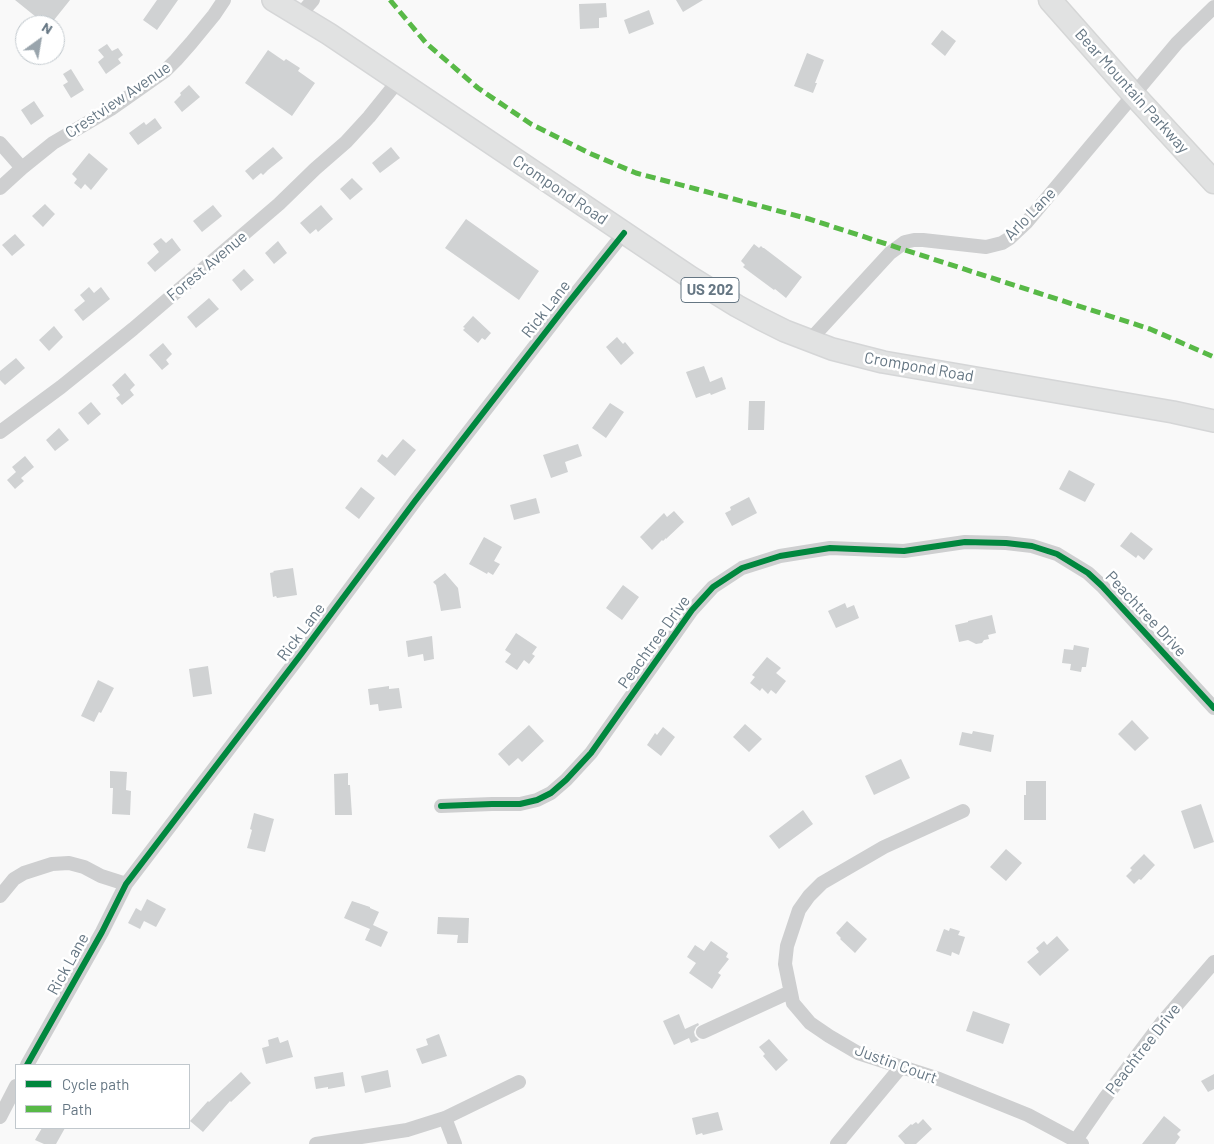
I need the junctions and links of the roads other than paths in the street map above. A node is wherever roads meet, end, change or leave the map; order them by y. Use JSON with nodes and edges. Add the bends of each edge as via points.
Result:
{"nodes":[{"id":1,"x":224,"y":0,"type":"edge"},
{"id":2,"x":273,"y":0,"type":"edge"},
{"id":3,"x":1050,"y":0,"type":"edge"},
{"id":4,"x":1214,"y":7,"type":"edge"},
{"id":5,"x":306,"y":8,"type":"edge"},
{"id":6,"x":398,"y":82,"type":"junction"},
{"id":7,"x":1134,"y":94,"type":"junction"},
{"id":8,"x":0,"y":143,"type":"edge"},
{"id":9,"x":22,"y":168,"type":"junction"},
{"id":10,"x":1214,"y":182,"type":"edge"},
{"id":11,"x":0,"y":188,"type":"edge"},
{"id":12,"x":624,"y":233,"type":"junction"},
{"id":13,"x":809,"y":340,"type":"junction"},
{"id":14,"x":1214,"y":421,"type":"edge"},
{"id":15,"x":0,"y":432,"type":"edge"},
{"id":16,"x":1214,"y":708,"type":"edge"},
{"id":17,"x":441,"y":806,"type":"dead end"},
{"id":18,"x":963,"y":811,"type":"dead end"},
{"id":19,"x":126,"y":884,"type":"junction"},
{"id":20,"x":1,"y":893,"type":"edge"},
{"id":21,"x":1214,"y":962,"type":"edge"},
{"id":22,"x":790,"y":992,"type":"junction"},
{"id":23,"x":703,"y":1032,"type":"dead end"},
{"id":24,"x":28,"y":1064,"type":"edge"},
{"id":25,"x":901,"y":1066,"type":"junction"},
{"id":26,"x":519,"y":1082,"type":"dead end"},
{"id":27,"x":15,"y":1088,"type":"edge"},
{"id":28,"x":0,"y":1117,"type":"edge"},
{"id":29,"x":445,"y":1118,"type":"junction"},
{"id":30,"x":1079,"y":1142,"type":"edge"},
{"id":31,"x":316,"y":1144,"type":"edge"},
{"id":32,"x":455,"y":1144,"type":"edge"},
{"id":33,"x":837,"y":1144,"type":"edge"}],
"edges":[{"from":1,"to":9,"type":"street","name":"Crestview Avenue","via":[[165,71],[111,109],[53,143]]},
{"from":2,"to":5,"type":"main road","name":"Crompond Road","number":"US 202"},
{"from":3,"to":7,"type":"highway","name":"Bear Mountain Parkway"},
{"from":4,"to":7,"type":"street","name":"Arlo Lane","via":[[1177,43]]},
{"from":5,"to":6,"type":"main road","name":"Crompond Road","number":"US 202"},
{"from":6,"to":12,"type":"main road","name":"Crompond Road","number":"US 202"},
{"from":6,"to":15,"type":"street","name":"Forest Avenue","via":[[346,142],[279,204],[133,329]]},
{"from":7,"to":10,"type":"highway","name":"Bear Mountain Parkway"},
{"from":7,"to":13,"type":"street","name":"Arlo Lane","via":[[1010,238],[986,247],[923,240],[906,242],[890,253]]},
{"from":8,"to":9,"type":"street"},
{"from":9,"to":11,"type":"street","name":"Crestview Avenue"},
{"from":12,"to":13,"type":"main road","name":"Crompond Road","number":"US 202","via":[[729,302]]},
{"from":12,"to":19,"type":"street","name":"Rick Lane","via":[[421,494]]},
{"from":13,"to":14,"type":"main road","name":"Crompond Road","number":"US 202","via":[[883,362]]},
{"from":16,"to":17,"type":"street","name":"Peachtree Drive","via":[[1102,586],[1057,554],[1006,542],[965,542],[904,551],[830,548],[780,556],[742,568],[714,587],[692,610],[591,753],[551,793],[520,804]]},
{"from":18,"to":22,"type":"street","name":"Justin Court","via":[[884,847],[822,883],[809,896],[799,910],[787,946],[785,964]]},
{"from":19,"to":20,"type":"street","via":[[84,867],[69,863],[52,864],[24,873]]},
{"from":19,"to":24,"type":"street","name":"Rick Lane"},
{"from":21,"to":30,"type":"street","name":"Peachtree Drive","via":[[1160,1025],[1105,1098]]},
{"from":22,"to":23,"type":"street"},
{"from":22,"to":25,"type":"street","name":"Justin Court","via":[[793,1003],[810,1023],[828,1036],[858,1053]]},
{"from":25,"to":30,"type":"street","name":"Justin Court","via":[[1028,1115]]},
{"from":25,"to":33,"type":"street"},
{"from":26,"to":29,"type":"street"},
{"from":27,"to":28,"type":"street"},
{"from":29,"to":31,"type":"street","via":[[407,1130]]},
{"from":29,"to":32,"type":"street"}]}
